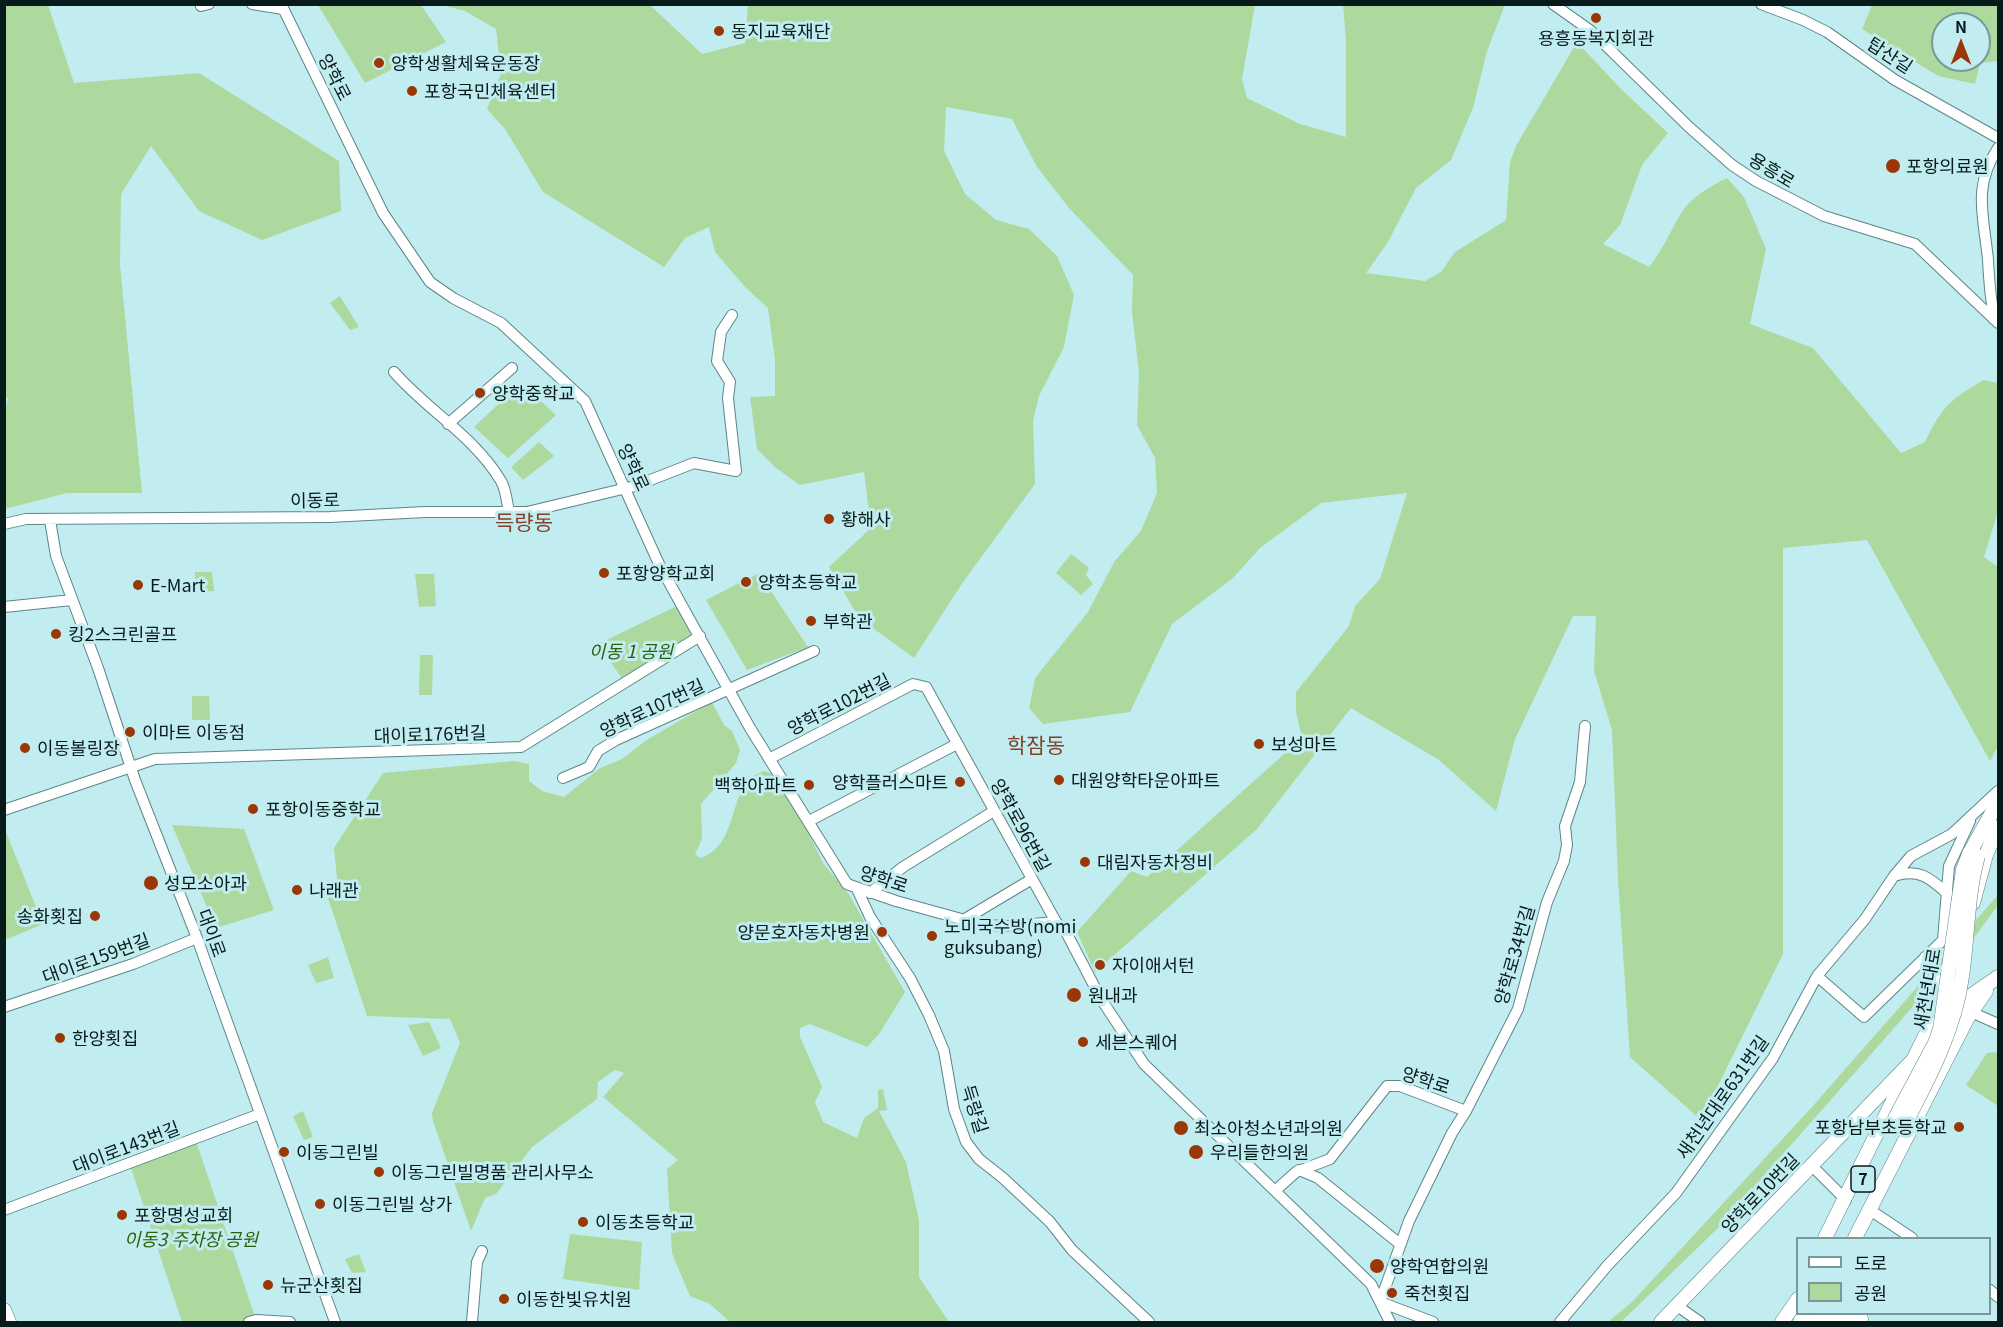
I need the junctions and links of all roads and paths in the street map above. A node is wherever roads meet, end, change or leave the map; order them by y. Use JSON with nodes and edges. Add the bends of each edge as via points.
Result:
{"nodes":[{"id":1,"x":252,"y":4,"type":"edge"},
{"id":2,"x":1552,"y":4,"type":"edge"},
{"id":3,"x":1761,"y":4,"type":"edge"},
{"id":4,"x":282,"y":7,"type":"edge"},
{"id":5,"x":1998,"y":138,"type":"edge"},
{"id":6,"x":1998,"y":148,"type":"edge"},
{"id":7,"x":732,"y":315,"type":"dead end"},
{"id":8,"x":1996,"y":320,"type":"edge"},
{"id":9,"x":512,"y":368,"type":"dead end"},
{"id":10,"x":394,"y":372,"type":"dead end"},
{"id":11,"x":448,"y":424,"type":"junction"},
{"id":12,"x":623,"y":487,"type":"junction"},
{"id":13,"x":509,"y":512,"type":"junction"},
{"id":14,"x":50,"y":520,"type":"junction"},
{"id":15,"x":4,"y":524,"type":"edge"},
{"id":16,"x":72,"y":600,"type":"junction"},
{"id":17,"x":4,"y":607,"type":"edge"},
{"id":18,"x":700,"y":636,"type":"junction"},
{"id":19,"x":814,"y":651,"type":"dead end"},
{"id":20,"x":926,"y":687,"type":"joint"},
{"id":21,"x":730,"y":690,"type":"junction"},
{"id":22,"x":1585,"y":726,"type":"dead end"},
{"id":23,"x":957,"y":744,"type":"junction"},
{"id":24,"x":769,"y":759,"type":"junction"},
{"id":25,"x":130,"y":767,"type":"junction"},
{"id":26,"x":563,"y":778,"type":"dead end"},
{"id":27,"x":1998,"y":792,"type":"edge"},
{"id":28,"x":1998,"y":802,"type":"edge"},
{"id":29,"x":4,"y":810,"type":"edge"},
{"id":30,"x":994,"y":811,"type":"junction"},
{"id":31,"x":1975,"y":813,"type":"junction"},
{"id":32,"x":1998,"y":818,"type":"edge"},
{"id":33,"x":809,"y":821,"type":"junction"},
{"id":34,"x":1998,"y":827,"type":"edge"},
{"id":35,"x":1974,"y":855,"type":"junction"},
{"id":36,"x":1894,"y":876,"type":"junction"},
{"id":37,"x":1032,"y":879,"type":"junction"},
{"id":38,"x":857,"y":889,"type":"junction"},
{"id":39,"x":1946,"y":892,"type":"junction"},
{"id":40,"x":870,"y":893,"type":"junction"},
{"id":41,"x":1976,"y":898,"type":"junction"},
{"id":42,"x":965,"y":919,"type":"junction"},
{"id":43,"x":1056,"y":922,"type":"junction"},
{"id":44,"x":197,"y":938,"type":"junction"},
{"id":45,"x":1943,"y":940,"type":"junction"},
{"id":46,"x":1925,"y":957,"type":"junction"},
{"id":47,"x":1817,"y":976,"type":"junction"},
{"id":48,"x":1996,"y":979,"type":"edge"},
{"id":49,"x":4,"y":1007,"type":"edge"},
{"id":50,"x":1953,"y":1008,"type":"junction"},
{"id":51,"x":1971,"y":1012,"type":"junction"},
{"id":52,"x":1998,"y":1024,"type":"edge"},
{"id":53,"x":1950,"y":1054,"type":"junction"},
{"id":54,"x":1913,"y":1057,"type":"junction"},
{"id":55,"x":1466,"y":1111,"type":"junction"},
{"id":56,"x":260,"y":1114,"type":"junction"},
{"id":57,"x":1899,"y":1123,"type":"junction"},
{"id":58,"x":1811,"y":1165,"type":"junction"},
{"id":59,"x":1299,"y":1170,"type":"junction"},
{"id":60,"x":1276,"y":1190,"type":"junction"},
{"id":61,"x":1846,"y":1200,"type":"junction"},
{"id":62,"x":4,"y":1210,"type":"edge"},
{"id":63,"x":1870,"y":1210,"type":"junction"},
{"id":64,"x":1826,"y":1237,"type":"edge"},
{"id":65,"x":1833,"y":1237,"type":"edge"},
{"id":66,"x":1847,"y":1237,"type":"edge"},
{"id":67,"x":1856,"y":1237,"type":"edge"},
{"id":68,"x":1909,"y":1237,"type":"edge"},
{"id":69,"x":1400,"y":1244,"type":"junction"},
{"id":70,"x":482,"y":1251,"type":"dead end"},
{"id":71,"x":1796,"y":1301,"type":"edge"},
{"id":72,"x":1380,"y":1302,"type":"junction"},
{"id":73,"x":1676,"y":1305,"type":"junction"},
{"id":74,"x":4,"y":1310,"type":"edge"},
{"id":75,"x":1832,"y":1315,"type":"edge"},
{"id":76,"x":1842,"y":1315,"type":"edge"},
{"id":77,"x":1861,"y":1318,"type":"edge"},
{"id":78,"x":9,"y":1323,"type":"edge"},
{"id":79,"x":249,"y":1323,"type":"edge"},
{"id":80,"x":290,"y":1323,"type":"edge"},
{"id":81,"x":335,"y":1323,"type":"edge"},
{"id":82,"x":472,"y":1323,"type":"edge"},
{"id":83,"x":1149,"y":1323,"type":"edge"},
{"id":84,"x":1390,"y":1323,"type":"edge"},
{"id":85,"x":1433,"y":1323,"type":"edge"},
{"id":86,"x":1560,"y":1323,"type":"edge"},
{"id":87,"x":1661,"y":1323,"type":"edge"},
{"id":88,"x":1700,"y":1323,"type":"edge"},
{"id":89,"x":1782,"y":1323,"type":"edge"},
{"id":90,"x":1811,"y":1323,"type":"edge"}],
"edges":[{"from":1,"to":4,"type":"street"},
{"from":2,"to":8,"type":"street","name":"용흥로","via":[[1591,32],[1720,156],[1748,176],[1824,216],[1915,244]]},
{"from":3,"to":5,"type":"street","name":"탑산길","via":[[1827,32],[1895,80]]},
{"from":4,"to":12,"type":"street","name":"양학로","via":[[383,213],[414,261],[430,282],[515,335],[585,401]]},
{"from":6,"to":8,"type":"street","via":[[1987,164],[1980,190],[1988,284]]},
{"from":7,"to":12,"type":"street","name":"이동로","via":[[721,332],[717,361],[730,382],[728,398],[736,471],[694,463]]},
{"from":9,"to":11,"type":"street"},
{"from":10,"to":11,"type":"street"},
{"from":11,"to":13,"type":"street","via":[[503,483]]},
{"from":12,"to":13,"type":"street","name":"이동로","via":[[527,512]]},
{"from":12,"to":18,"type":"street","name":"양학로","via":[[659,564]]},
{"from":13,"to":14,"type":"street","name":"이동로"},
{"from":14,"to":15,"type":"street","name":"이동로"},
{"from":14,"to":16,"type":"street","name":"대이로","via":[[54,549]]},
{"from":16,"to":17,"type":"street"},
{"from":16,"to":25,"type":"street","name":"대이로"},
{"from":18,"to":21,"type":"street","name":"양학로"},
{"from":18,"to":25,"type":"street","name":"대이로176번길","via":[[521,747],[155,759]]},
{"from":19,"to":21,"type":"street","name":"양학로107번길"},
{"from":20,"to":23,"type":"street","name":"양학로96번길"},
{"from":20,"to":24,"type":"street","name":"양학로102번길","via":[[913,684]]},
{"from":21,"to":24,"type":"street","name":"양학로"},
{"from":21,"to":26,"type":"street","name":"양학로107번길","via":[[616,740],[598,751],[589,767]]},
{"from":22,"to":55,"type":"street","name":"양학로34번길","via":[[1580,782],[1565,826],[1564,861],[1547,902],[1518,1009]]},
{"from":23,"to":30,"type":"street","name":"양학로96번길"},
{"from":23,"to":33,"type":"street"},
{"from":24,"to":33,"type":"street","name":"양학로"},
{"from":25,"to":29,"type":"street","name":"대이로176번길"},
{"from":25,"to":44,"type":"street","name":"대이로"},
{"from":27,"to":31,"type":"street","name":"새천년대로631번길"},
{"from":28,"to":35,"type":"main road","name":"새천년대로"},
{"from":30,"to":37,"type":"street","name":"양학로96번길"},
{"from":30,"to":40,"type":"street","via":[[903,867]]},
{"from":31,"to":36,"type":"street","name":"새천년대로631번길","via":[[1952,834],[1911,856]]},
{"from":31,"to":39,"type":"street","via":[[1949,866]]},
{"from":32,"to":35,"type":"main road","name":"새천년대로"},
{"from":33,"to":38,"type":"street","name":"양학로","via":[[847,884]]},
{"from":34,"to":41,"type":"main road","via":[[1986,855]]},
{"from":35,"to":57,"type":"main road","name":"새천년대로","bridge":true,"via":[[1963,870],[1940,1029]]},
{"from":36,"to":39,"type":"street","via":[[1923,873]]},
{"from":36,"to":47,"type":"street","name":"새천년대로631번길","via":[[1865,919]]},
{"from":37,"to":42,"type":"street"},
{"from":37,"to":43,"type":"street","name":"양학로96번길"},
{"from":38,"to":40,"type":"street","name":"양학로"},
{"from":38,"to":83,"type":"street","name":"득량길","via":[[929,1015],[944,1052],[954,1109],[966,1142]]},
{"from":39,"to":41,"type":"street","via":[[1959,901]]},
{"from":39,"to":45,"type":"street"},
{"from":40,"to":42,"type":"street","name":"양학로"},
{"from":41,"to":45,"type":"main road"},
{"from":42,"to":43,"type":"street","name":"양학로","via":[[983,925],[1008,926]]},
{"from":43,"to":60,"type":"street","via":[[1066,932],[1101,999],[1144,1064]]},
{"from":44,"to":49,"type":"street","name":"대이로159번길"},
{"from":44,"to":56,"type":"street","name":"대이로"},
{"from":45,"to":46,"type":"street"},
{"from":46,"to":47,"type":"street","via":[[1864,1017]]},
{"from":46,"to":50,"type":"street"},
{"from":47,"to":86,"type":"street","name":"새천년대로631번길","via":[[1773,1058],[1676,1193],[1606,1266]]},
{"from":48,"to":50,"type":"main road"},
{"from":48,"to":51,"type":"main road"},
{"from":50,"to":51,"type":"street"},
{"from":50,"to":54,"type":"main road","via":[[1925,1036]]},
{"from":51,"to":52,"type":"street"},
{"from":51,"to":53,"type":"main road"},
{"from":53,"to":54,"type":"main road","via":[[1928,1047]]},
{"from":53,"to":63,"type":"main road"},
{"from":54,"to":58,"type":"main road","name":"양학로10번길"},
{"from":54,"to":61,"type":"main road"},
{"from":55,"to":59,"type":"street","name":"양학로","via":[[1400,1086],[1387,1086],[1330,1159]]},
{"from":55,"to":69,"type":"street","name":"양학로34번길"},
{"from":56,"to":62,"type":"street","name":"대이로143번길"},
{"from":56,"to":81,"type":"street","name":"대이로"},
{"from":57,"to":65,"type":"main road","name":"새천년대로","number":"7"},
{"from":57,"to":66,"type":"main road","name":"새천년대로"},
{"from":58,"to":61,"type":"street"},
{"from":58,"to":73,"type":"main road","name":"양학로10번길"},
{"from":59,"to":60,"type":"street","name":"양학로"},
{"from":59,"to":69,"type":"street","via":[[1318,1178]]},
{"from":60,"to":72,"type":"street","via":[[1371,1284]]},
{"from":61,"to":64,"type":"main road"},
{"from":63,"to":67,"type":"main road"},
{"from":63,"to":68,"type":"street"},
{"from":69,"to":72,"type":"street","name":"양학로34번길"},
{"from":70,"to":82,"type":"street","via":[[477,1262]]},
{"from":71,"to":89,"type":"main road"},
{"from":72,"to":84,"type":"street"},
{"from":72,"to":85,"type":"street"},
{"from":73,"to":87,"type":"main road","name":"양학로10번길"},
{"from":73,"to":88,"type":"street"},
{"from":74,"to":78,"type":"main road"},
{"from":75,"to":90,"type":"main road"},
{"from":76,"to":77,"type":"main road"},
{"from":79,"to":80,"type":"street"}]}
